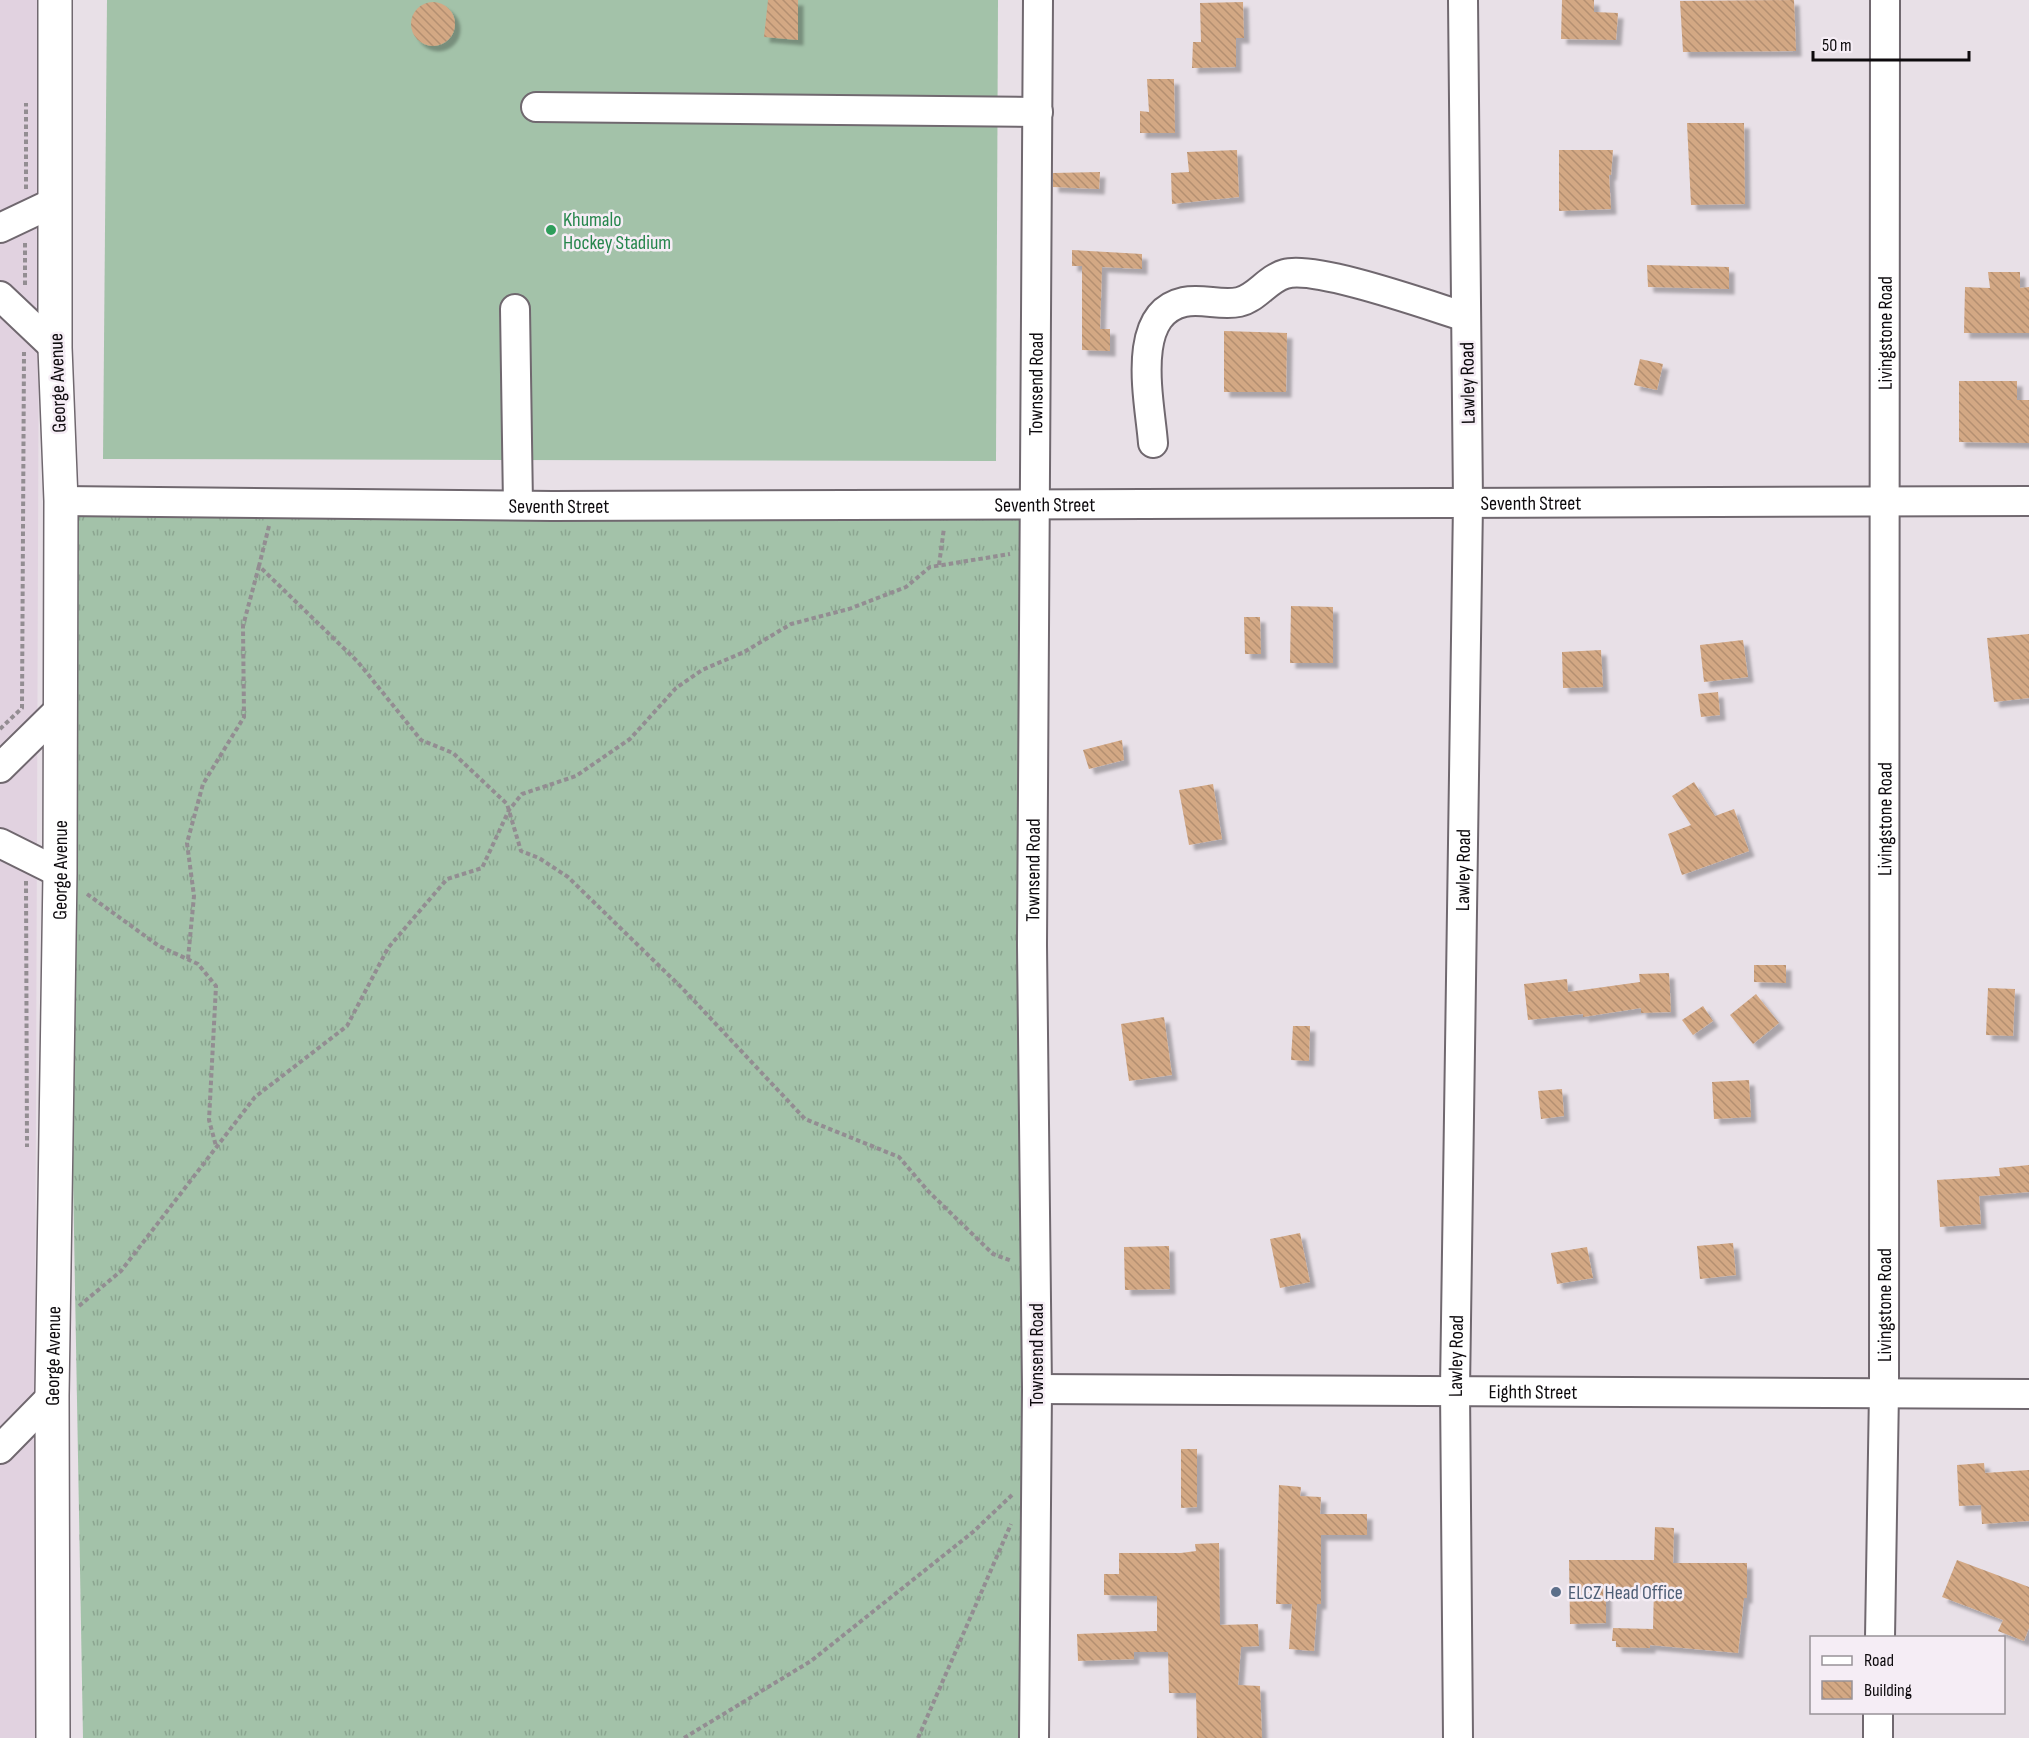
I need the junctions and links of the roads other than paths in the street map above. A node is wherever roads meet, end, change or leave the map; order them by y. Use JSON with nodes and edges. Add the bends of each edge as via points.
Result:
{"nodes":[{"id":1,"x":55,"y":0,"type":"edge"},
{"id":2,"x":1038,"y":0,"type":"edge"},
{"id":3,"x":1462,"y":0,"type":"edge"},
{"id":4,"x":1885,"y":0,"type":"edge"},
{"id":5,"x":536,"y":107,"type":"dead end"},
{"id":6,"x":1038,"y":112,"type":"junction"},
{"id":7,"x":55,"y":202,"type":"junction"},
{"id":8,"x":0,"y":228,"type":"edge"},
{"id":9,"x":0,"y":296,"type":"edge"},
{"id":10,"x":515,"y":309,"type":"dead end"},
{"id":11,"x":1466,"y":317,"type":"junction"},
{"id":12,"x":55,"y":348,"type":"junction"},
{"id":13,"x":1153,"y":443,"type":"dead end"},
{"id":14,"x":1883,"y":500,"type":"junction"},
{"id":15,"x":61,"y":501,"type":"junction"},
{"id":16,"x":2029,"y":501,"type":"edge"},
{"id":17,"x":1468,"y":502,"type":"junction"},
{"id":18,"x":518,"y":505,"type":"junction"},
{"id":19,"x":1035,"y":506,"type":"junction"},
{"id":20,"x":60,"y":709,"type":"junction"},
{"id":21,"x":0,"y":768,"type":"edge"},
{"id":22,"x":0,"y":843,"type":"edge"},
{"id":23,"x":60,"y":873,"type":"junction"},
{"id":24,"x":1037,"y":1389,"type":"junction"},
{"id":25,"x":1455,"y":1389,"type":"junction"},
{"id":26,"x":1884,"y":1391,"type":"junction"},
{"id":27,"x":2029,"y":1394,"type":"edge"},
{"id":28,"x":52,"y":1396,"type":"junction"},
{"id":29,"x":0,"y":1449,"type":"edge"},
{"id":30,"x":1880,"y":1636,"type":"edge"},
{"id":31,"x":1878,"y":1714,"type":"edge"},
{"id":32,"x":53,"y":1738,"type":"edge"},
{"id":33,"x":1034,"y":1738,"type":"edge"},
{"id":34,"x":1458,"y":1738,"type":"edge"},
{"id":35,"x":1878,"y":1738,"type":"edge"}],
"edges":[{"from":1,"to":7,"type":"main road","name":"George Avenue"},
{"from":2,"to":6,"type":"street","name":"Townsend Road"},
{"from":3,"to":11,"type":"street","name":"Lawley Road"},
{"from":4,"to":14,"type":"street","name":"Livingstone Road"},
{"from":5,"to":6,"type":"street"},
{"from":6,"to":19,"type":"street","name":"Townsend Road"},
{"from":7,"to":8,"type":"street"},
{"from":7,"to":12,"type":"main road","name":"George Avenue"},
{"from":9,"to":12,"type":"street"},
{"from":10,"to":18,"type":"street"},
{"from":11,"to":13,"type":"street","via":[[1303,271],[1274,277],[1242,302],[1184,302],[1161,312],[1150,332],[1147,354]]},
{"from":11,"to":17,"type":"street","name":"Lawley Road"},
{"from":12,"to":15,"type":"main road","name":"George Avenue"},
{"from":14,"to":16,"type":"street","name":"Seventh Street"},
{"from":14,"to":17,"type":"street","name":"Seventh Street"},
{"from":14,"to":26,"type":"street","name":"Livingstone Road"},
{"from":15,"to":18,"type":"street","name":"Seventh Street"},
{"from":15,"to":20,"type":"main road","name":"George Avenue"},
{"from":17,"to":19,"type":"street","name":"Seventh Street"},
{"from":17,"to":25,"type":"street","name":"Lawley Road"},
{"from":18,"to":19,"type":"street","name":"Seventh Street"},
{"from":19,"to":24,"type":"street","name":"Townsend Road","via":[[1032,945]]},
{"from":20,"to":21,"type":"street"},
{"from":20,"to":23,"type":"main road","name":"George Avenue"},
{"from":22,"to":23,"type":"street"},
{"from":23,"to":28,"type":"main road","name":"George Avenue"},
{"from":24,"to":25,"type":"street","name":"Eighth Street"},
{"from":24,"to":33,"type":"street","name":"Townsend Road"},
{"from":25,"to":26,"type":"street","name":"Eighth Street"},
{"from":25,"to":34,"type":"street","name":"Lawley Road"},
{"from":26,"to":27,"type":"street","name":"Eighth Street"},
{"from":26,"to":30,"type":"street","name":"Livingstone Road"},
{"from":28,"to":29,"type":"street"},
{"from":28,"to":32,"type":"main road","name":"George Avenue"},
{"from":31,"to":35,"type":"street"}]}
